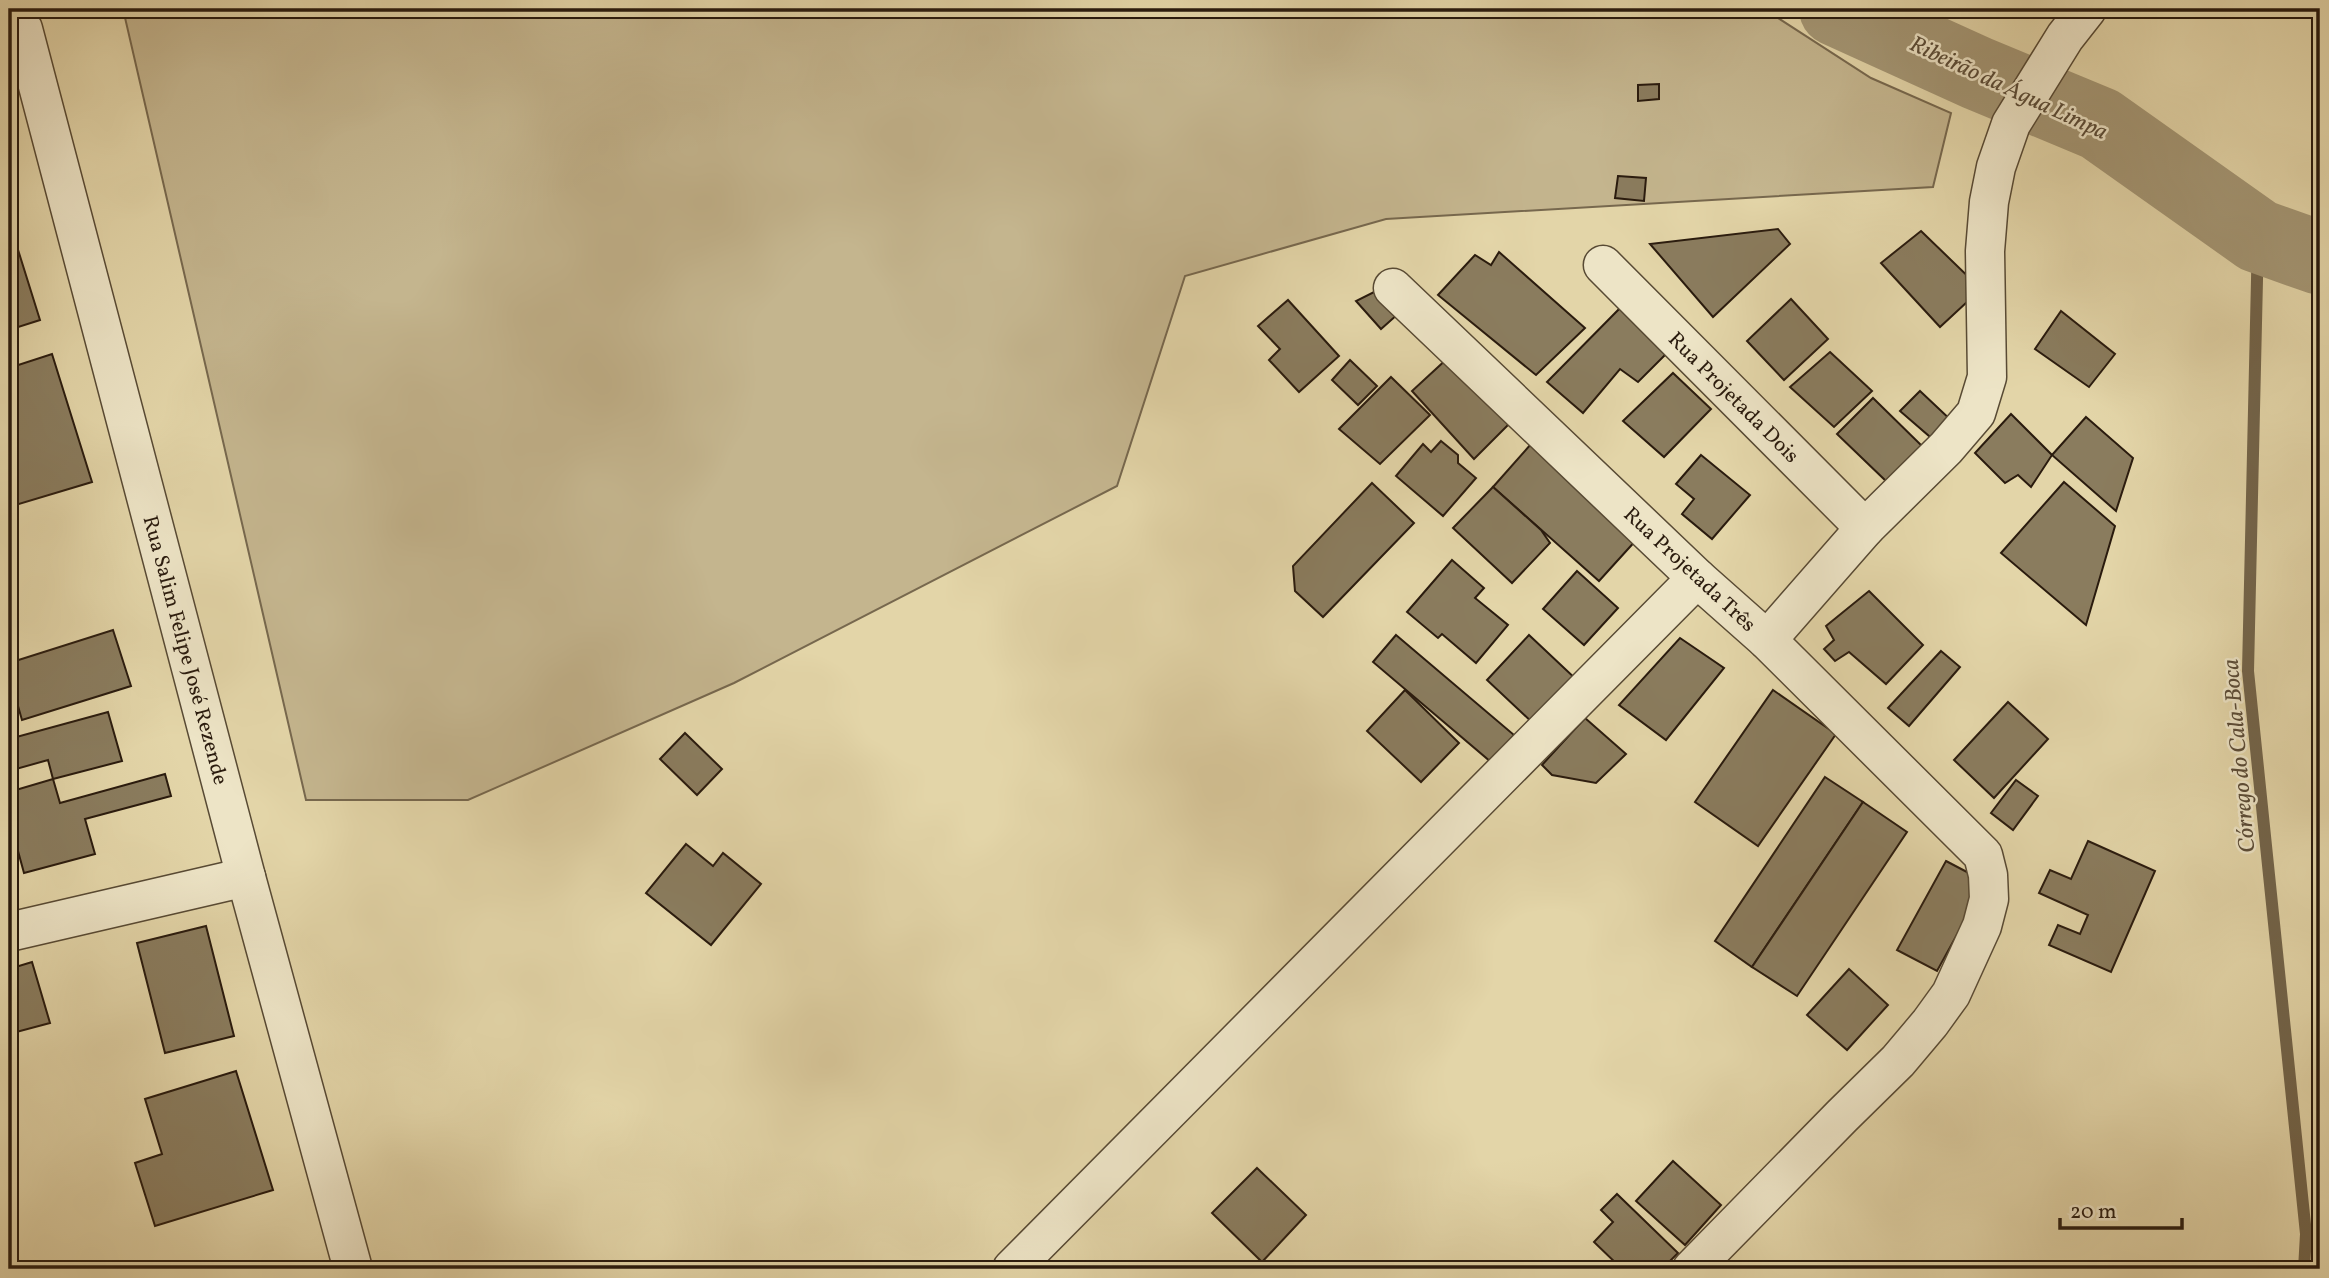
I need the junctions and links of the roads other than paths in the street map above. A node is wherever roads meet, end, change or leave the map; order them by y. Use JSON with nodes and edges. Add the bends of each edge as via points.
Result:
{"nodes":[{"id":1,"x":2076,"y":23,"type":"edge"},
{"id":2,"x":23,"y":29,"type":"dead end"},
{"id":3,"x":1603,"y":265,"type":"dead end"},
{"id":4,"x":1393,"y":288,"type":"dead end"},
{"id":5,"x":1865,"y":528,"type":"junction"},
{"id":6,"x":1698,"y":578,"type":"junction"},
{"id":7,"x":1767,"y":640,"type":"junction"},
{"id":8,"x":246,"y":877,"type":"junction"},
{"id":9,"x":9,"y":932,"type":"edge"},
{"id":10,"x":353,"y":1269,"type":"edge"},
{"id":11,"x":1012,"y":1269,"type":"edge"},
{"id":12,"x":1692,"y":1269,"type":"edge"}],
"edges":[{"from":1,"to":5,"type":"street","via":[[2011,124],[1996,167],[1985,251],[1987,377],[1976,412]]},
{"from":2,"to":8,"type":"street","name":"Rua Salim Felipe José Rezende"},
{"from":3,"to":5,"type":"street","name":"Rua Projetada Dois"},
{"from":4,"to":6,"type":"street","name":"Rua Projetada Três"},
{"from":5,"to":7,"type":"street"},
{"from":6,"to":7,"type":"street","name":"Rua Projetada Três"},
{"from":6,"to":11,"type":"street"},
{"from":7,"to":12,"type":"street","name":"Rua Projetada Três","via":[[1983,855],[1989,900],[1951,994],[1930,1023],[1898,1062]]},
{"from":8,"to":9,"type":"street"},
{"from":8,"to":10,"type":"street","name":"Rua Salim Felipe José Rezende"}]}
